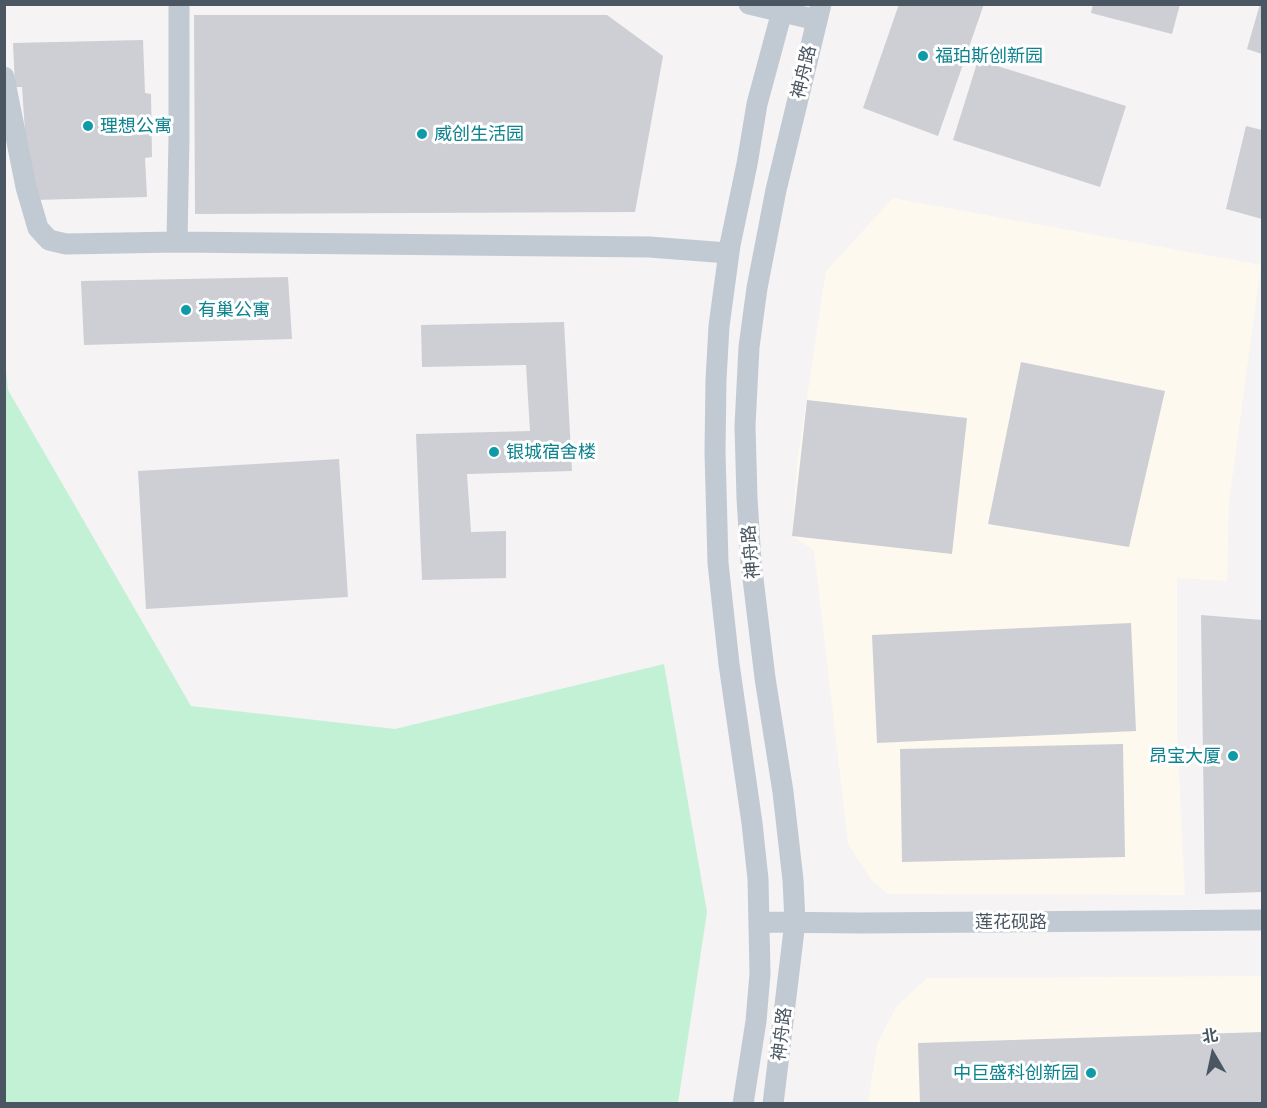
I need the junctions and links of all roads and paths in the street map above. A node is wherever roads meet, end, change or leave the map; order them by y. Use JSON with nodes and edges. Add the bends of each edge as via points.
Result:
{"nodes":[{"id":1,"x":179,"y":4,"type":"edge"},
{"id":2,"x":749,"y":4,"type":"edge"},
{"id":3,"x":783,"y":8,"type":"edge"},
{"id":4,"x":819,"y":12,"type":"edge"},
{"id":5,"x":4,"y":77,"type":"edge"},
{"id":6,"x":177,"y":242,"type":"junction"},
{"id":7,"x":728,"y":253,"type":"junction"},
{"id":8,"x":1263,"y":920,"type":"edge"},
{"id":9,"x":759,"y":922,"type":"junction"},
{"id":10,"x":795,"y":922,"type":"junction"},
{"id":11,"x":743,"y":1104,"type":"edge"},
{"id":12,"x":773,"y":1104,"type":"edge"}],
"edges":[{"from":1,"to":6,"type":"street"},
{"from":2,"to":3,"type":"street"},
{"from":3,"to":4,"type":"street"},
{"from":3,"to":7,"type":"street","name":"神舟路","via":[[757,104]]},
{"from":4,"to":10,"type":"street","name":"神舟路","via":[[757,288],[749,347],[746,426],[751,562],[783,792]]},
{"from":5,"to":6,"type":"street","via":[[26,187],[38,228],[49,240],[66,244]]},
{"from":6,"to":7,"type":"street","via":[[649,247]]},
{"from":7,"to":9,"type":"street","name":"神舟路","via":[[716,380],[718,563],[755,845]]},
{"from":8,"to":10,"type":"street","name":"莲花砚路"},
{"from":9,"to":10,"type":"street","name":"莲花砚路"},
{"from":9,"to":11,"type":"street","name":"神舟路","via":[[756,1021]]},
{"from":10,"to":12,"type":"street","name":"神舟路"}]}
